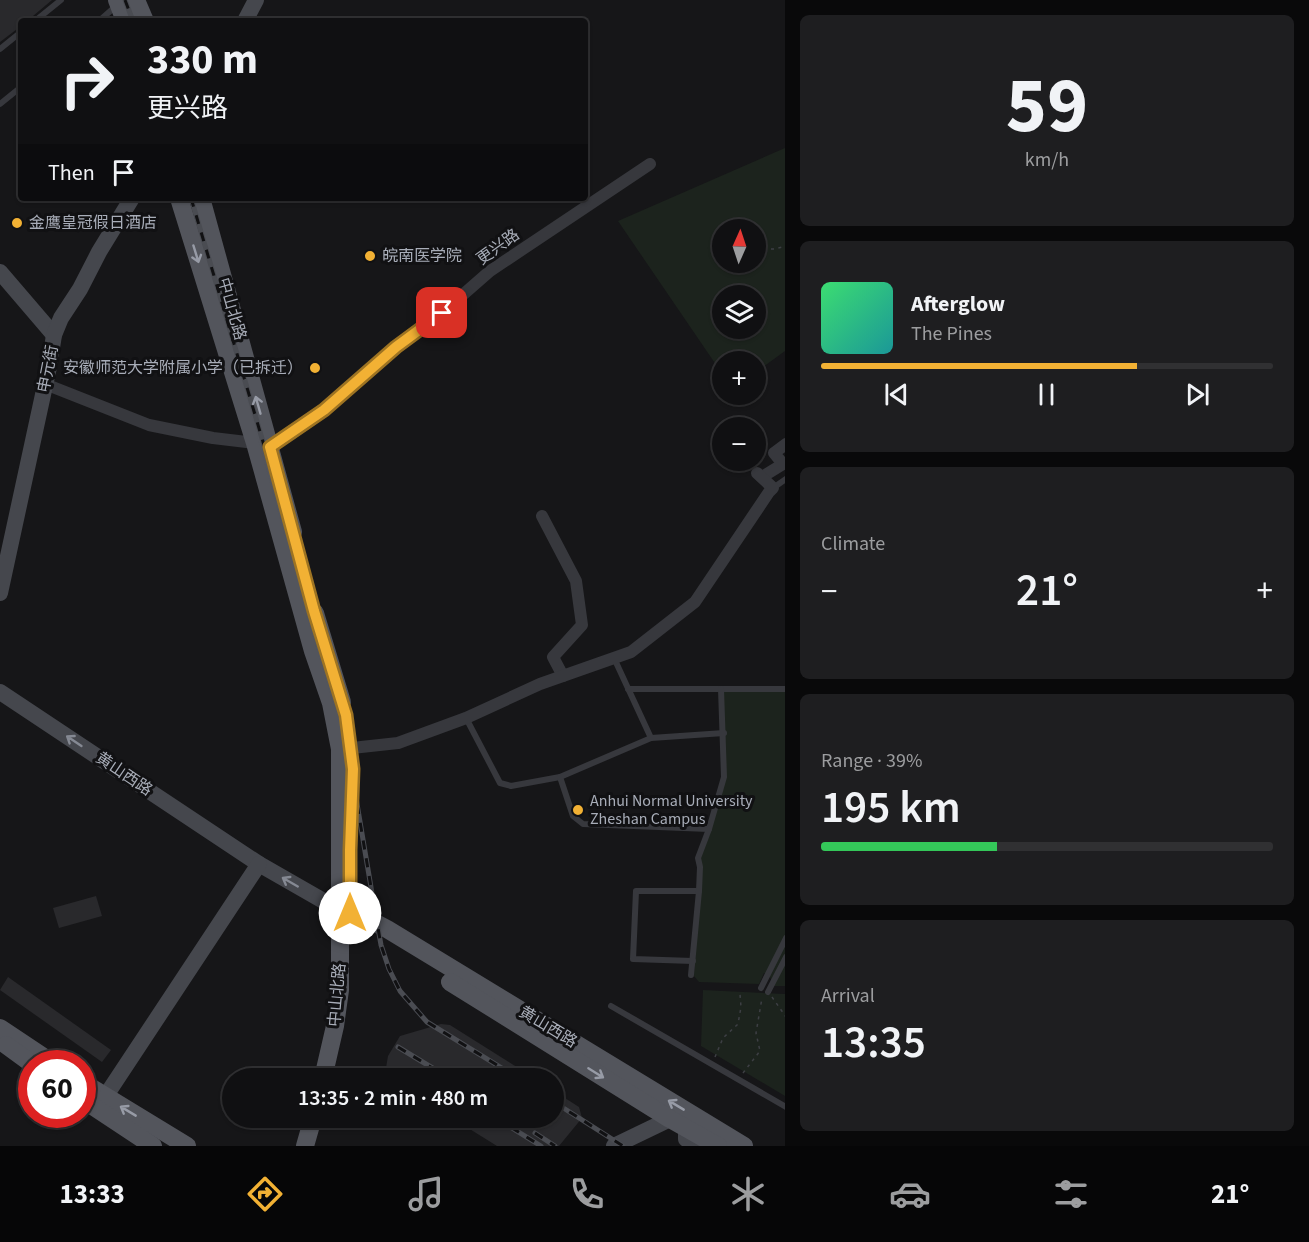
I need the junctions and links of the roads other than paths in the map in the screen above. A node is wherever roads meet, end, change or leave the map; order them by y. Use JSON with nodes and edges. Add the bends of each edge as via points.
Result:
{"nodes":[{"id":1,"x":61,"y":0,"type":"edge"},
{"id":2,"x":256,"y":0,"type":"edge"},
{"id":3,"x":124,"y":6,"type":"edge"},
{"id":4,"x":39,"y":18,"type":"edge"},
{"id":5,"x":104,"y":18,"type":"edge"},
{"id":6,"x":142,"y":18,"type":"edge"},
{"id":7,"x":247,"y":18,"type":"edge"},
{"id":8,"x":18,"y":34,"type":"edge"},
{"id":9,"x":0,"y":49,"type":"edge"},
{"id":10,"x":18,"y":89,"type":"edge"},
{"id":11,"x":0,"y":104,"type":"edge"},
{"id":12,"x":650,"y":164,"type":"dead end"},
{"id":13,"x":130,"y":201,"type":"edge"},
{"id":14,"x":180,"y":201,"type":"edge"},
{"id":15,"x":202,"y":201,"type":"edge"},
{"id":16,"x":0,"y":272,"type":"edge"},
{"id":17,"x":54,"y":336,"type":"junction"},
{"id":18,"x":45,"y":384,"type":"junction"},
{"id":19,"x":785,"y":445,"type":"edge"},
{"id":20,"x":261,"y":447,"type":"junction"},
{"id":21,"x":785,"y":479,"type":"edge"},
{"id":22,"x":774,"y":488,"type":"junction"},
{"id":23,"x":542,"y":516,"type":"dead end"},
{"id":24,"x":0,"y":593,"type":"edge"},
{"id":25,"x":614,"y":658,"type":"junction"},
{"id":26,"x":563,"y":676,"type":"junction"},
{"id":27,"x":628,"y":689,"type":"junction"},
{"id":28,"x":721,"y":689,"type":"junction"},
{"id":29,"x":785,"y":689,"type":"edge"},
{"id":30,"x":0,"y":692,"type":"edge"},
{"id":31,"x":466,"y":718,"type":"junction"},
{"id":32,"x":724,"y":733,"type":"junction"},
{"id":33,"x":651,"y":738,"type":"junction"},
{"id":34,"x":352,"y":748,"type":"junction"},
{"id":35,"x":560,"y":777,"type":"junction"},
{"id":36,"x":710,"y":829,"type":"junction"},
{"id":37,"x":259,"y":864,"type":"junction"},
{"id":38,"x":699,"y":891,"type":"junction"},
{"id":39,"x":347,"y":915,"type":"junction"},
{"id":40,"x":785,"y":940,"type":"edge"},
{"id":41,"x":785,"y":959,"type":"edge"},
{"id":42,"x":693,"y":961,"type":"junction"},
{"id":43,"x":691,"y":975,"type":"dead end"},
{"id":44,"x":761,"y":988,"type":"road end"},
{"id":45,"x":768,"y":992,"type":"road end"},
{"id":46,"x":611,"y":1006,"type":"dead end"},
{"id":47,"x":0,"y":1028,"type":"edge"},
{"id":48,"x":0,"y":1040,"type":"edge"},
{"id":49,"x":33,"y":1050,"type":"edge"},
{"id":50,"x":18,"y":1054,"type":"edge"},
{"id":51,"x":325,"y":1068,"type":"edge"},
{"id":52,"x":335,"y":1068,"type":"edge"},
{"id":53,"x":96,"y":1091,"type":"edge"},
{"id":54,"x":105,"y":1097,"type":"junction"},
{"id":55,"x":785,"y":1106,"type":"edge"},
{"id":56,"x":96,"y":1108,"type":"edge"},
{"id":57,"x":678,"y":1123,"type":"junction"},
{"id":58,"x":310,"y":1128,"type":"edge"},
{"id":59,"x":320,"y":1128,"type":"edge"},
{"id":60,"x":145,"y":1138,"type":"edge"},
{"id":61,"x":187,"y":1146,"type":"edge"},
{"id":62,"x":305,"y":1146,"type":"edge"},
{"id":63,"x":315,"y":1146,"type":"edge"},
{"id":64,"x":614,"y":1146,"type":"edge"},
{"id":65,"x":695,"y":1146,"type":"edge"},
{"id":66,"x":718,"y":1146,"type":"edge"},
{"id":67,"x":744,"y":1146,"type":"edge"}],
"edges":[{"from":1,"to":4,"type":"lane"},
{"from":2,"to":7,"type":"street"},
{"from":3,"to":5,"type":"lane"},
{"from":3,"to":6,"type":"main road"},
{"from":8,"to":9,"type":"lane"},
{"from":10,"to":11,"type":"lane"},
{"from":12,"to":20,"type":"street","name":"更兴路","via":[[490,271],[324,410]]},
{"from":13,"to":17,"type":"street","name":"申元街"},
{"from":14,"to":20,"type":"main road","one_way":true},
{"from":20,"to":15,"type":"main road","name":"中山北路","one_way":true},
{"from":16,"to":17,"type":"street"},
{"from":17,"to":18,"type":"street","name":"申元街"},
{"from":18,"to":20,"type":"street","via":[[149,425]]},
{"from":18,"to":24,"type":"street","name":"申元街"},
{"from":19,"to":22,"type":"street","via":[[774,453],[783,464],[760,475]]},
{"from":20,"to":34,"type":"main road","name":"中山北路","via":[[346,715]]},
{"from":20,"to":39,"type":"main road","via":[[340,749]]},
{"from":21,"to":22,"type":"lane"},
{"from":22,"to":25,"type":"street","via":[[695,602],[631,652]]},
{"from":23,"to":26,"type":"street","via":[[578,592],[582,625],[553,657]]},
{"from":25,"to":26,"type":"street"},
{"from":25,"to":27,"type":"lane"},
{"from":26,"to":31,"type":"street"},
{"from":27,"to":28,"type":"lane"},
{"from":27,"to":33,"type":"lane"},
{"from":28,"to":29,"type":"lane"},
{"from":28,"to":32,"type":"lane"},
{"from":37,"to":30,"type":"street","name":"黄山西路","one_way":true},
{"from":31,"to":34,"type":"street","via":[[398,743]]},
{"from":31,"to":35,"type":"lane","via":[[500,783],[511,786]]},
{"from":32,"to":33,"type":"lane"},
{"from":32,"to":36,"type":"lane","via":[[724,777]]},
{"from":33,"to":35,"type":"lane"},
{"from":34,"to":39,"type":"main road","name":"中山北路"},
{"from":35,"to":36,"type":"lane","via":[[573,816],[583,824]]},
{"from":36,"to":38,"type":"lane","via":[[698,858]]},
{"from":39,"to":37,"type":"street","name":"黄山西路","one_way":true},
{"from":37,"to":54,"type":"street"},
{"from":38,"to":42,"type":"lane"},
{"from":38,"to":42,"type":"lane","via":[[636,891],[633,959]]},
{"from":39,"to":51,"type":"main road","name":"中山北路","via":[[335,1026]]},
{"from":39,"to":52,"type":"main road","name":"中山北路","via":[[348,1011]]},
{"from":39,"to":57,"type":"main road","name":"黄山西路","one_way":true},
{"from":67,"to":39,"type":"main road","name":"黄山西路","one_way":true,"via":[[387,929],[364,917]]},
{"from":40,"to":44,"type":"lane"},
{"from":41,"to":45,"type":"lane"},
{"from":42,"to":43,"type":"lane"},
{"from":46,"to":55,"type":"lane"},
{"from":47,"to":49,"type":"main road"},
{"from":48,"to":50,"type":"main road"},
{"from":53,"to":54,"type":"main road"},
{"from":60,"to":54,"type":"main road","one_way":true},
{"from":56,"to":60,"type":"main road"},
{"from":57,"to":64,"type":"street"},
{"from":57,"to":65,"type":"street","via":[[686,1139]]},
{"from":57,"to":66,"type":"main road","name":"黄山西路"},
{"from":58,"to":62,"type":"main road"},
{"from":59,"to":63,"type":"main road"},
{"from":60,"to":61,"type":"main road"}]}
